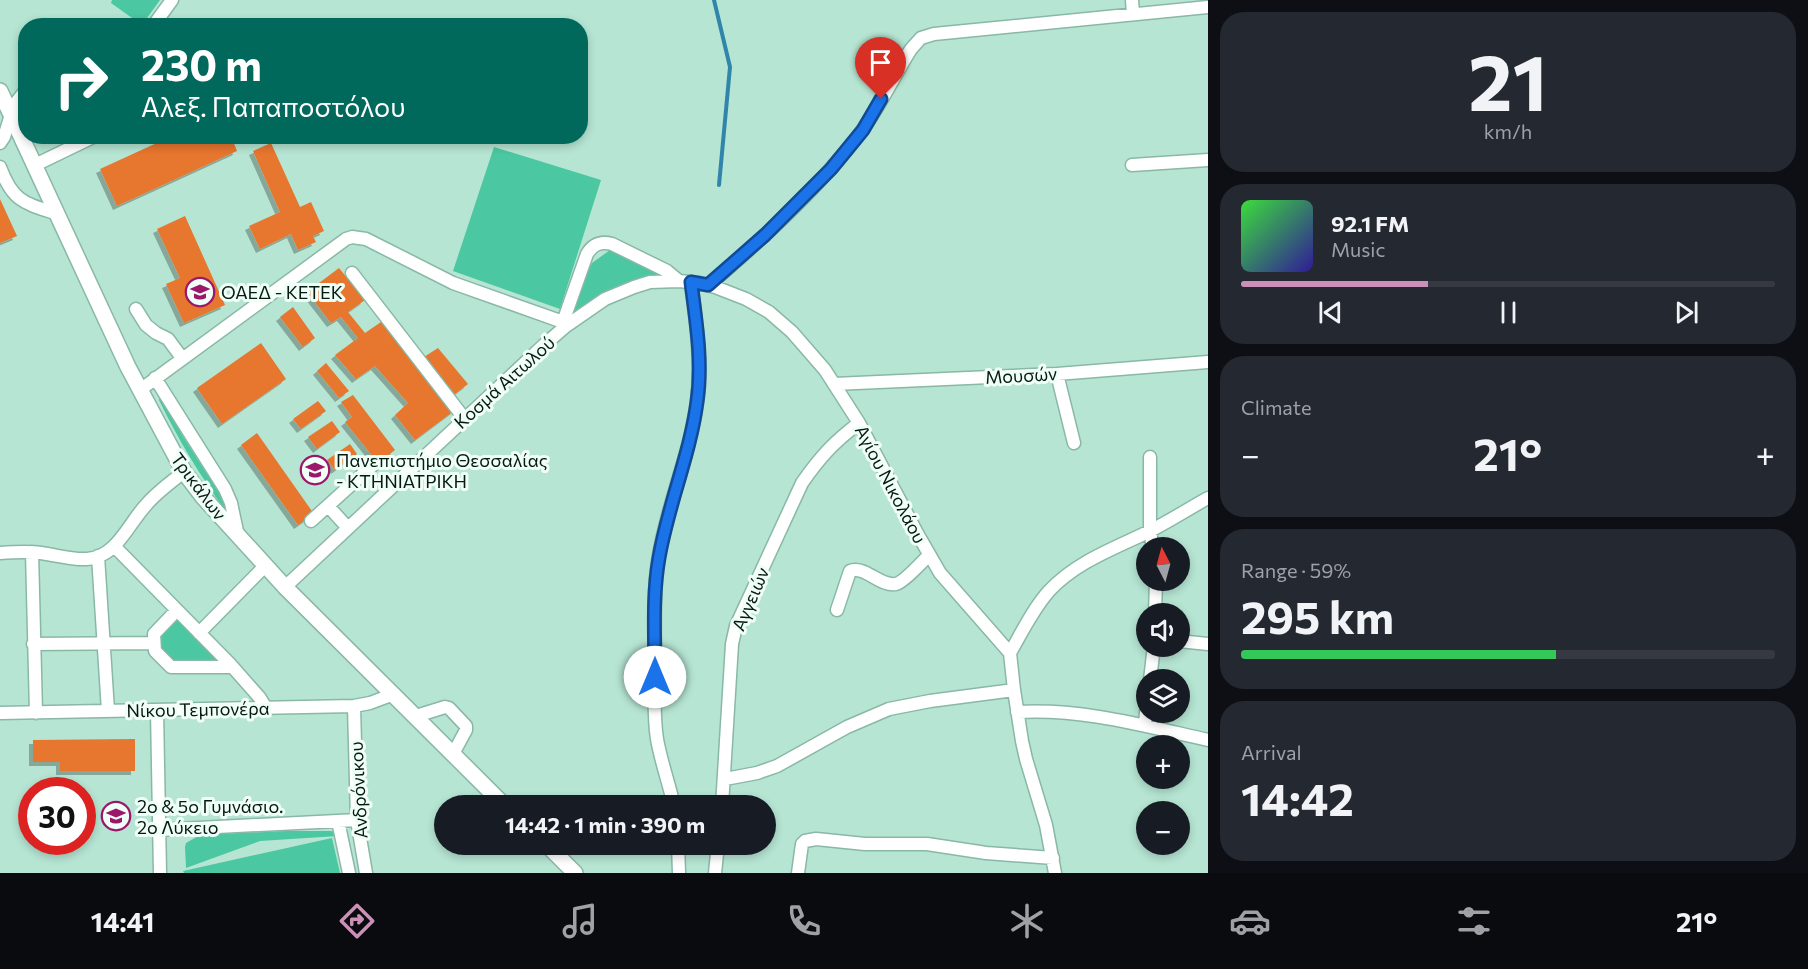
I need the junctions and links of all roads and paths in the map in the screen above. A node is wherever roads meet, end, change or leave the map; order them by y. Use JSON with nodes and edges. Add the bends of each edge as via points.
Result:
{"nodes":[{"id":1,"x":172,"y":0,"type":"edge"},
{"id":2,"x":1132,"y":0,"type":"edge"},
{"id":3,"x":1208,"y":7,"type":"edge"},
{"id":4,"x":1133,"y":14,"type":"junction"},
{"id":5,"x":159,"y":18,"type":"edge"},
{"id":6,"x":0,"y":91,"type":"edge"},
{"id":7,"x":18,"y":98,"type":"edge"},
{"id":8,"x":10,"y":113,"type":"junction"},
{"id":9,"x":18,"y":130,"type":"edge"},
{"id":10,"x":0,"y":143,"type":"edge"},
{"id":11,"x":25,"y":144,"type":"edge"},
{"id":12,"x":78,"y":144,"type":"edge"},
{"id":13,"x":1208,"y":160,"type":"edge"},
{"id":14,"x":35,"y":165,"type":"junction"},
{"id":15,"x":1132,"y":165,"type":"dead end"},
{"id":16,"x":0,"y":167,"type":"edge"},
{"id":17,"x":58,"y":214,"type":"junction"},
{"id":18,"x":352,"y":273,"type":"dead end"},
{"id":19,"x":685,"y":282,"type":"junction"},
{"id":20,"x":708,"y":285,"type":"junction"},
{"id":21,"x":136,"y":309,"type":"dead end"},
{"id":22,"x":565,"y":324,"type":"junction"},
{"id":23,"x":182,"y":358,"type":"junction"},
{"id":24,"x":1208,"y":362,"type":"edge"},
{"id":25,"x":1057,"y":374,"type":"junction"},
{"id":26,"x":155,"y":378,"type":"junction"},
{"id":27,"x":834,"y":384,"type":"junction"},
{"id":28,"x":140,"y":390,"type":"junction"},
{"id":29,"x":464,"y":418,"type":"junction"},
{"id":30,"x":859,"y":423,"type":"junction"},
{"id":31,"x":1074,"y":443,"type":"dead end"},
{"id":32,"x":1150,"y":457,"type":"dead end"},
{"id":33,"x":373,"y":465,"type":"dead end"},
{"id":34,"x":184,"y":472,"type":"junction"},
{"id":35,"x":1208,"y":498,"type":"edge"},
{"id":36,"x":328,"y":506,"type":"junction"},
{"id":37,"x":311,"y":521,"type":"dead end"},
{"id":38,"x":348,"y":528,"type":"junction"},
{"id":39,"x":1150,"y":531,"type":"junction"},
{"id":40,"x":239,"y":537,"type":"junction"},
{"id":41,"x":1151,"y":537,"type":"edge"},
{"id":42,"x":114,"y":546,"type":"junction"},
{"id":43,"x":32,"y":552,"type":"junction"},
{"id":44,"x":0,"y":553,"type":"edge"},
{"id":45,"x":929,"y":555,"type":"junction"},
{"id":46,"x":99,"y":556,"type":"junction"},
{"id":47,"x":265,"y":566,"type":"junction"},
{"id":48,"x":285,"y":587,"type":"junction"},
{"id":49,"x":177,"y":610,"type":"junction"},
{"id":50,"x":837,"y":610,"type":"dead end"},
{"id":51,"x":199,"y":633,"type":"junction"},
{"id":52,"x":1190,"y":642,"type":"edge"},
{"id":53,"x":105,"y":643,"type":"junction"},
{"id":54,"x":154,"y":643,"type":"junction"},
{"id":55,"x":33,"y":644,"type":"junction"},
{"id":56,"x":1208,"y":644,"type":"edge"},
{"id":57,"x":1010,"y":654,"type":"junction"},
{"id":58,"x":232,"y":666,"type":"junction"},
{"id":59,"x":1014,"y":690,"type":"junction"},
{"id":60,"x":394,"y":694,"type":"junction"},
{"id":61,"x":354,"y":706,"type":"junction"},
{"id":62,"x":266,"y":708,"type":"junction"},
{"id":63,"x":157,"y":710,"type":"junction"},
{"id":64,"x":108,"y":711,"type":"junction"},
{"id":65,"x":1017,"y":712,"type":"junction"},
{"id":66,"x":0,"y":713,"type":"edge"},
{"id":67,"x":36,"y":713,"type":"junction"},
{"id":68,"x":416,"y":716,"type":"junction"},
{"id":69,"x":1136,"y":718,"type":"edge"},
{"id":70,"x":1157,"y":723,"type":"edge"},
{"id":71,"x":1208,"y":740,"type":"edge"},
{"id":72,"x":453,"y":754,"type":"junction"},
{"id":73,"x":725,"y":778,"type":"junction"},
{"id":74,"x":495,"y":795,"type":"edge"},
{"id":75,"x":671,"y":795,"type":"edge"},
{"id":76,"x":723,"y":795,"type":"edge"},
{"id":77,"x":357,"y":820,"type":"junction"},
{"id":78,"x":338,"y":821,"type":"junction"},
{"id":79,"x":159,"y":830,"type":"junction"},
{"id":80,"x":557,"y":855,"type":"edge"},
{"id":81,"x":678,"y":855,"type":"edge"},
{"id":82,"x":717,"y":855,"type":"edge"},
{"id":83,"x":1053,"y":858,"type":"junction"},
{"id":84,"x":160,"y":873,"type":"edge"},
{"id":85,"x":349,"y":873,"type":"edge"},
{"id":86,"x":366,"y":873,"type":"edge"},
{"id":87,"x":575,"y":873,"type":"edge"},
{"id":88,"x":678,"y":873,"type":"edge"},
{"id":89,"x":715,"y":873,"type":"edge"},
{"id":90,"x":798,"y":873,"type":"edge"},
{"id":91,"x":1055,"y":873,"type":"edge"}],
"edges":[{"from":1,"to":5,"type":"street"},
{"from":2,"to":4,"type":"street"},
{"from":3,"to":4,"type":"street"},
{"from":4,"to":20,"type":"street","via":[[921,38],[863,130],[831,169]]},
{"from":6,"to":8,"type":"main road","name":"Τρικάλων"},
{"from":7,"to":8,"type":"street"},
{"from":8,"to":9,"type":"main road","name":"Τρικάλων"},
{"from":8,"to":10,"type":"street"},
{"from":11,"to":14,"type":"main road","name":"Τρικάλων"},
{"from":12,"to":14,"type":"street"},
{"from":13,"to":15,"type":"street"},
{"from":14,"to":17,"type":"main road","name":"Τρικάλων"},
{"from":16,"to":17,"type":"street","via":[[10,189],[21,201]]},
{"from":17,"to":28,"type":"main road","name":"Τρικάλων"},
{"from":18,"to":29,"type":"street"},
{"from":19,"to":20,"type":"street","name":"Αγίου Νικολάου"},
{"from":19,"to":22,"type":"street","name":"Αγίου Νικολάου","via":[[650,282],[634,287],[605,299]]},
{"from":19,"to":22,"type":"street","via":[[612,244],[597,244],[587,254]]},
{"from":19,"to":75,"type":"street","via":[[698,338],[699,387],[681,474],[663,533],[655,606],[655,726]]},
{"from":20,"to":27,"type":"street","name":"Αγίου Νικολάου","via":[[769,312],[792,332]]},
{"from":21,"to":23,"type":"street","via":[[146,325],[168,339]]},
{"from":22,"to":23,"type":"street","via":[[453,283],[366,239],[352,237]]},
{"from":22,"to":29,"type":"street","name":"Κοσμά Αιτωλού"},
{"from":23,"to":26,"type":"street"},
{"from":24,"to":25,"type":"street","name":"Μουσών"},
{"from":25,"to":27,"type":"street","name":"Μουσών"},
{"from":25,"to":31,"type":"street"},
{"from":26,"to":28,"type":"street"},
{"from":26,"to":40,"type":"street","via":[[225,489]]},
{"from":27,"to":30,"type":"street","name":"Αγίου Νικολάου"},
{"from":28,"to":34,"type":"main road","name":"Τρικάλων"},
{"from":29,"to":38,"type":"street","name":"Κοσμά Αιτωλού"},
{"from":30,"to":45,"type":"street","name":"Αγίου Νικολάου"},
{"from":30,"to":73,"type":"street","name":"Αγγειών","via":[[837,440],[802,483],[736,626]]},
{"from":32,"to":39,"type":"street"},
{"from":33,"to":36,"type":"street"},
{"from":34,"to":40,"type":"main road","name":"Τρικάλων"},
{"from":34,"to":42,"type":"street","via":[[145,505]]},
{"from":35,"to":39,"type":"street"},
{"from":36,"to":37,"type":"street"},
{"from":36,"to":38,"type":"street"},
{"from":38,"to":48,"type":"street","name":"Κοσμά Αιτωλού"},
{"from":39,"to":41,"type":"street"},
{"from":39,"to":57,"type":"street","via":[[1083,564],[1059,582],[1038,605]]},
{"from":40,"to":47,"type":"main road","name":"Τρικάλων"},
{"from":42,"to":46,"type":"street"},
{"from":42,"to":49,"type":"street"},
{"from":43,"to":44,"type":"street"},
{"from":43,"to":46,"type":"street","via":[[82,559]]},
{"from":43,"to":55,"type":"street"},
{"from":45,"to":50,"type":"street","via":[[895,584],[853,569]]},
{"from":45,"to":57,"type":"street","name":"Αγίου Νικολάου"},
{"from":46,"to":53,"type":"street"},
{"from":47,"to":48,"type":"main road","name":"Τρικάλων"},
{"from":47,"to":51,"type":"street"},
{"from":48,"to":60,"type":"main road","name":"Τρικάλων"},
{"from":49,"to":51,"type":"street"},
{"from":49,"to":54,"type":"street","via":[[154,634]]},
{"from":51,"to":58,"type":"street"},
{"from":52,"to":56,"type":"street"},
{"from":53,"to":54,"type":"street"},
{"from":53,"to":55,"type":"street"},
{"from":53,"to":64,"type":"street"},
{"from":54,"to":58,"type":"street","via":[[155,651],[171,667]]},
{"from":55,"to":67,"type":"street"},
{"from":57,"to":59,"type":"street"},
{"from":58,"to":62,"type":"street"},
{"from":59,"to":65,"type":"street"},
{"from":59,"to":73,"type":"street","via":[[889,709],[847,727],[777,766]]},
{"from":60,"to":61,"type":"street","name":"Νίκου Τεμπονέρα"},
{"from":60,"to":68,"type":"main road","name":"Τρικάλων"},
{"from":61,"to":62,"type":"street","name":"Νίκου Τεμπονέρα"},
{"from":61,"to":77,"type":"street","name":"Ανδρόνικου"},
{"from":62,"to":63,"type":"street","name":"Νίκου Τεμπονέρα"},
{"from":63,"to":64,"type":"street","name":"Νίκου Τεμπονέρα"},
{"from":63,"to":79,"type":"street"},
{"from":64,"to":67,"type":"street","name":"Νίκου Τεμπονέρα"},
{"from":65,"to":69,"type":"street"},
{"from":65,"to":83,"type":"street"},
{"from":66,"to":67,"type":"street","name":"Νίκου Τεμπονέρα"},
{"from":68,"to":72,"type":"main road","name":"Τρικάλων"},
{"from":68,"to":72,"type":"street","via":[[445,707],[464,722],[466,730]]},
{"from":70,"to":71,"type":"street"},
{"from":72,"to":74,"type":"main road","name":"Τρικάλων"},
{"from":73,"to":76,"type":"street","name":"Αγγειών"},
{"from":77,"to":78,"type":"street"},
{"from":77,"to":86,"type":"street","name":"Ανδρόνικου"},
{"from":78,"to":79,"type":"street"},
{"from":78,"to":85,"type":"street"},
{"from":79,"to":84,"type":"street"},
{"from":80,"to":87,"type":"main road"},
{"from":81,"to":88,"type":"street"},
{"from":82,"to":89,"type":"street"},
{"from":83,"to":90,"type":"street","via":[[927,844],[809,839],[802,844]]},
{"from":83,"to":91,"type":"street"}]}
